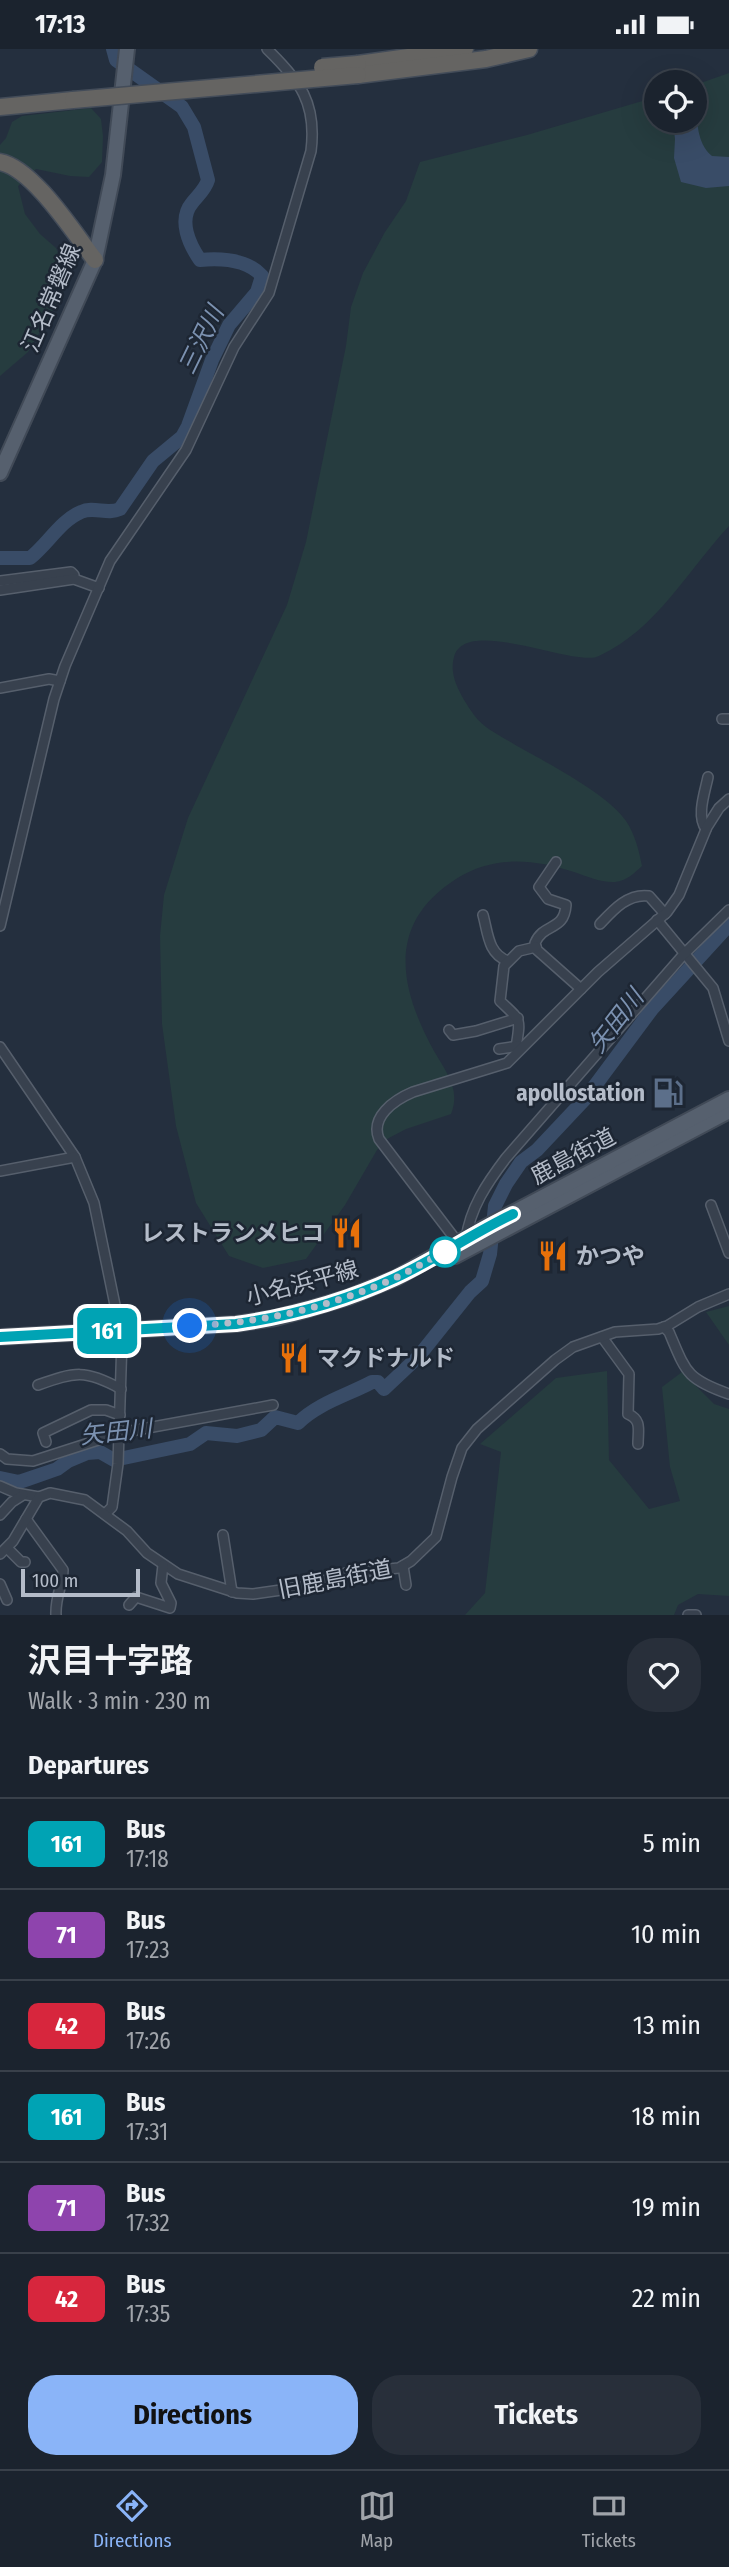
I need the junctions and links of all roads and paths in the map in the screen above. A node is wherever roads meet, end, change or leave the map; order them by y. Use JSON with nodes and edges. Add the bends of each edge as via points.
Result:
{"nodes":[{"id":1,"x":127,"y":49,"type":"edge"},
{"id":2,"x":267,"y":49,"type":"edge"},
{"id":3,"x":466,"y":49,"type":"edge"},
{"id":4,"x":528,"y":49,"type":"edge"},
{"id":5,"x":358,"y":69,"type":"junction"},
{"id":6,"x":73,"y":95,"type":"junction"},
{"id":7,"x":0,"y":96,"type":"edge"},
{"id":8,"x":0,"y":107,"type":"edge"},
{"id":9,"x":0,"y":162,"type":"edge"},
{"id":10,"x":95,"y":260,"type":"junction"},
{"id":11,"x":0,"y":473,"type":"edge"},
{"id":12,"x":74,"y":579,"type":"junction"},
{"id":13,"x":0,"y":581,"type":"edge"},
{"id":14,"x":99,"y":588,"type":"junction"},
{"id":15,"x":0,"y":590,"type":"edge"},
{"id":16,"x":60,"y":681,"type":"junction"},
{"id":17,"x":0,"y":688,"type":"edge"},
{"id":18,"x":708,"y":777,"type":"dead end"},
{"id":19,"x":729,"y":799,"type":"edge"},
{"id":20,"x":706,"y":829,"type":"junction"},
{"id":21,"x":556,"y":862,"type":"dead end"},
{"id":22,"x":4,"y":895,"type":"edge"},
{"id":23,"x":729,"y":910,"type":"edge"},
{"id":24,"x":483,"y":915,"type":"dead end"},
{"id":25,"x":661,"y":917,"type":"junction"},
{"id":26,"x":600,"y":924,"type":"dead end"},
{"id":27,"x":0,"y":926,"type":"edge"},
{"id":28,"x":536,"y":947,"type":"junction"},
{"id":29,"x":684,"y":954,"type":"junction"},
{"id":30,"x":508,"y":961,"type":"junction"},
{"id":31,"x":581,"y":989,"type":"junction"},
{"id":32,"x":518,"y":1018,"type":"junction"},
{"id":33,"x":449,"y":1030,"type":"dead end"},
{"id":34,"x":729,"y":1041,"type":"edge"},
{"id":35,"x":520,"y":1046,"type":"junction"},
{"id":36,"x":0,"y":1047,"type":"edge"},
{"id":37,"x":499,"y":1049,"type":"dead end"},
{"id":38,"x":729,"y":1099,"type":"edge"},
{"id":39,"x":729,"y":1111,"type":"edge"},
{"id":40,"x":75,"y":1157,"type":"junction"},
{"id":41,"x":0,"y":1171,"type":"edge"},
{"id":42,"x":711,"y":1205,"type":"dead end"},
{"id":43,"x":511,"y":1221,"type":"junction"},
{"id":44,"x":467,"y":1243,"type":"junction"},
{"id":45,"x":729,"y":1253,"type":"edge"},
{"id":46,"x":729,"y":1294,"type":"edge"},
{"id":47,"x":664,"y":1327,"type":"junction"},
{"id":48,"x":122,"y":1334,"type":"junction"},
{"id":49,"x":0,"y":1337,"type":"edge"},
{"id":50,"x":602,"y":1337,"type":"junction"},
{"id":51,"x":0,"y":1344,"type":"edge"},
{"id":52,"x":38,"y":1385,"type":"dead end"},
{"id":53,"x":121,"y":1389,"type":"junction"},
{"id":54,"x":729,"y":1394,"type":"edge"},
{"id":55,"x":273,"y":1405,"type":"dead end"},
{"id":56,"x":120,"y":1415,"type":"junction"},
{"id":57,"x":120,"y":1436,"type":"junction"},
{"id":58,"x":46,"y":1442,"type":"dead end"},
{"id":59,"x":638,"y":1444,"type":"dead end"},
{"id":60,"x":0,"y":1454,"type":"edge"},
{"id":61,"x":0,"y":1486,"type":"edge"},
{"id":62,"x":23,"y":1495,"type":"junction"},
{"id":63,"x":39,"y":1497,"type":"junction"},
{"id":64,"x":105,"y":1514,"type":"junction"},
{"id":65,"x":0,"y":1515,"type":"edge"},
{"id":66,"x":26,"y":1519,"type":"junction"},
{"id":67,"x":223,"y":1535,"type":"dead end"},
{"id":68,"x":4,"y":1551,"type":"edge"},
{"id":69,"x":25,"y":1562,"type":"dead end"},
{"id":70,"x":163,"y":1565,"type":"junction"},
{"id":71,"x":403,"y":1566,"type":"junction"},
{"id":72,"x":0,"y":1584,"type":"edge"},
{"id":73,"x":406,"y":1585,"type":"dead end"},
{"id":74,"x":232,"y":1592,"type":"junction"},
{"id":75,"x":7,"y":1600,"type":"dead end"},
{"id":76,"x":129,"y":1605,"type":"dead end"},
{"id":77,"x":56,"y":1615,"type":"edge"},
{"id":78,"x":688,"y":1615,"type":"edge"},
{"id":79,"x":696,"y":1615,"type":"edge"}],
"edges":[{"from":1,"to":10,"type":"main road","name":"江名常磐線","via":[[113,175]]},
{"from":2,"to":14,"type":"street","via":[[300,85],[313,135],[269,293],[234,347],[192,439],[120,544]]},
{"from":3,"to":5,"type":"highway"},
{"from":4,"to":5,"type":"highway","via":[[486,59]]},
{"from":5,"to":6,"type":"highway","bridge":true},
{"from":6,"to":7,"type":"highway"},
{"from":6,"to":8,"type":"highway"},
{"from":9,"to":10,"type":"highway","via":[[29,178]]},
{"from":10,"to":11,"type":"main road","name":"江名常磐線"},
{"from":12,"to":13,"type":"street","via":[[71,572]]},
{"from":12,"to":14,"type":"street"},
{"from":12,"to":15,"type":"street"},
{"from":14,"to":16,"type":"street"},
{"from":16,"to":17,"type":"street"},
{"from":16,"to":22,"type":"street"},
{"from":18,"to":20,"type":"street","via":[[701,813]]},
{"from":19,"to":20,"type":"street"},
{"from":20,"to":25,"type":"street","via":[[679,895]]},
{"from":21,"to":28,"type":"street","via":[[539,887],[548,899],[566,905],[564,916],[538,937]]},
{"from":22,"to":27,"type":"street"},
{"from":23,"to":29,"type":"street"},
{"from":24,"to":30,"type":"street","via":[[494,951]]},
{"from":25,"to":26,"type":"street","via":[[649,896],[643,895],[622,902]]},
{"from":25,"to":29,"type":"street"},
{"from":25,"to":31,"type":"street"},
{"from":28,"to":30,"type":"street","via":[[519,951]]},
{"from":28,"to":31,"type":"street"},
{"from":29,"to":34,"type":"street","via":[[713,988]]},
{"from":29,"to":44,"type":"street","via":[[506,1158],[481,1192],[467,1227]]},
{"from":30,"to":32,"type":"street","via":[[500,1001]]},
{"from":31,"to":35,"type":"street"},
{"from":32,"to":33,"type":"street","via":[[465,1033],[453,1035]]},
{"from":32,"to":35,"type":"street"},
{"from":35,"to":37,"type":"street"},
{"from":35,"to":44,"type":"street","via":[[504,1065],[407,1095],[381,1115],[375,1126],[379,1139]]},
{"from":36,"to":40,"type":"street"},
{"from":38,"to":43,"type":"main road","name":"鹿島街道"},
{"from":39,"to":43,"type":"main road"},
{"from":40,"to":41,"type":"street"},
{"from":40,"to":48,"type":"street","via":[[94,1203]]},
{"from":42,"to":45,"type":"street"},
{"from":43,"to":44,"type":"main road","name":"小名浜平線"},
{"from":43,"to":44,"type":"main road","name":"小名浜平線","via":[[482,1229]]},
{"from":44,"to":48,"type":"main road","name":"小名浜平線","via":[[385,1292],[308,1318],[265,1328]]},
{"from":46,"to":47,"type":"street","name":"旧鹿島街道"},
{"from":47,"to":50,"type":"street","name":"旧鹿島街道"},
{"from":47,"to":54,"type":"street","via":[[688,1373]]},
{"from":48,"to":49,"type":"main road","name":"小名浜平線"},
{"from":48,"to":51,"type":"main road","name":"小名浜平線"},
{"from":48,"to":53,"type":"street"},
{"from":50,"to":59,"type":"street","via":[[629,1374],[628,1414],[638,1421]]},
{"from":50,"to":71,"type":"street","name":"旧鹿島街道","via":[[573,1347],[555,1360],[477,1429],[463,1448],[436,1537]]},
{"from":52,"to":53,"type":"street","via":[[88,1374]]},
{"from":53,"to":56,"type":"street"},
{"from":55,"to":57,"type":"street"},
{"from":56,"to":57,"type":"street"},
{"from":56,"to":58,"type":"street","via":[[91,1409],[43,1433]]},
{"from":57,"to":60,"type":"street","via":[[33,1461]]},
{"from":57,"to":64,"type":"street","via":[[112,1507]]},
{"from":61,"to":62,"type":"street","name":"旧鹿島街道"},
{"from":62,"to":63,"type":"street","name":"旧鹿島街道"},
{"from":62,"to":65,"type":"street"},
{"from":63,"to":64,"type":"street","name":"旧鹿島街道","via":[[50,1493],[72,1496]]},
{"from":63,"to":66,"type":"street"},
{"from":64,"to":70,"type":"street","name":"旧鹿島街道"},
{"from":66,"to":68,"type":"street"},
{"from":66,"to":77,"type":"street","via":[[63,1570]]},
{"from":67,"to":74,"type":"street"},
{"from":68,"to":69,"type":"street"},
{"from":70,"to":74,"type":"street","name":"旧鹿島街道"},
{"from":70,"to":76,"type":"street","via":[[161,1583],[170,1608],[136,1597]]},
{"from":71,"to":73,"type":"street"},
{"from":71,"to":74,"type":"street","name":"旧鹿島街道","via":[[346,1573],[309,1586],[253,1594]]},
{"from":72,"to":75,"type":"street"},
{"from":78,"to":79,"type":"street"}]}
